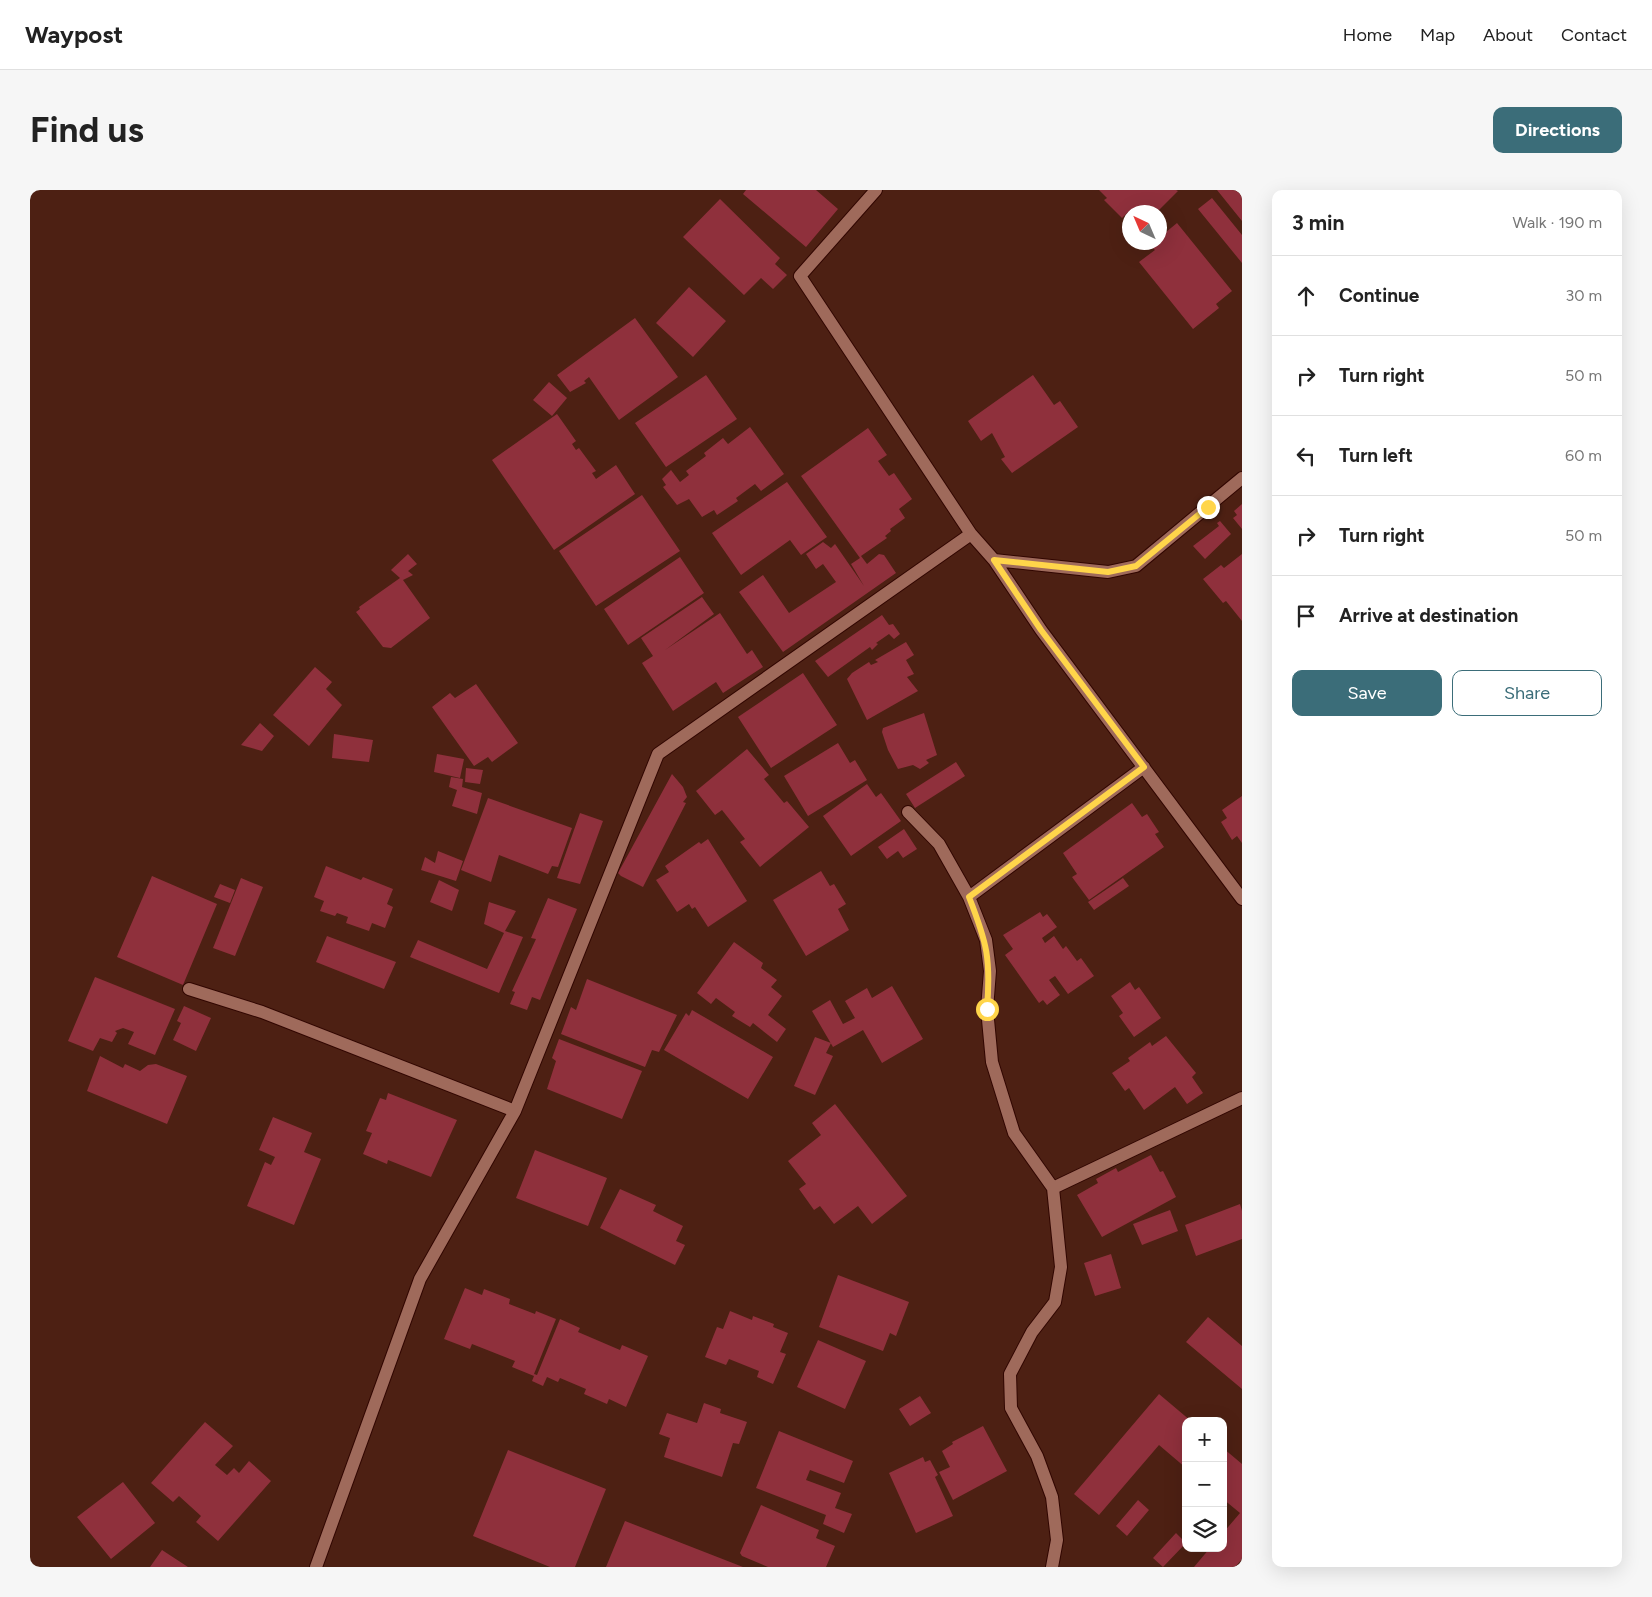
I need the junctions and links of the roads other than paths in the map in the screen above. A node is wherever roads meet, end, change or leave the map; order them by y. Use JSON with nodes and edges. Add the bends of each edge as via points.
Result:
{"nodes":[{"id":1,"x":876,"y":190,"type":"edge"},
{"id":2,"x":1242,"y":478,"type":"edge"},
{"id":3,"x":971,"y":534,"type":"junction"},
{"id":4,"x":994,"y":560,"type":"junction"},
{"id":5,"x":1144,"y":767,"type":"junction"},
{"id":6,"x":908,"y":812,"type":"dead end"},
{"id":7,"x":969,"y":897,"type":"junction"},
{"id":8,"x":1242,"y":898,"type":"edge"},
{"id":9,"x":189,"y":989,"type":"dead end"},
{"id":10,"x":1242,"y":1098,"type":"edge"},
{"id":11,"x":515,"y":1110,"type":"junction"},
{"id":12,"x":1052,"y":1188,"type":"junction"},
{"id":13,"x":316,"y":1567,"type":"edge"},
{"id":14,"x":1052,"y":1567,"type":"edge"}],
"edges":[{"from":1,"to":3,"type":"street","via":[[800,276]]},
{"from":2,"to":4,"type":"street","via":[[1136,566],[1108,572]]},
{"from":3,"to":4,"type":"street"},
{"from":3,"to":11,"type":"street","via":[[658,754]]},
{"from":4,"to":5,"type":"street","via":[[1041,630]]},
{"from":5,"to":7,"type":"street"},
{"from":5,"to":8,"type":"street"},
{"from":6,"to":7,"type":"street","via":[[939,844]]},
{"from":7,"to":12,"type":"street","via":[[986,940],[992,1062],[1014,1133]]},
{"from":9,"to":11,"type":"street","via":[[262,1012]]},
{"from":10,"to":12,"type":"street"},
{"from":11,"to":13,"type":"street","via":[[420,1279]]},
{"from":12,"to":14,"type":"street","via":[[1061,1267],[1055,1302],[1032,1332],[1010,1374],[1010,1408],[1036,1456],[1052,1497],[1057,1540]]}]}
